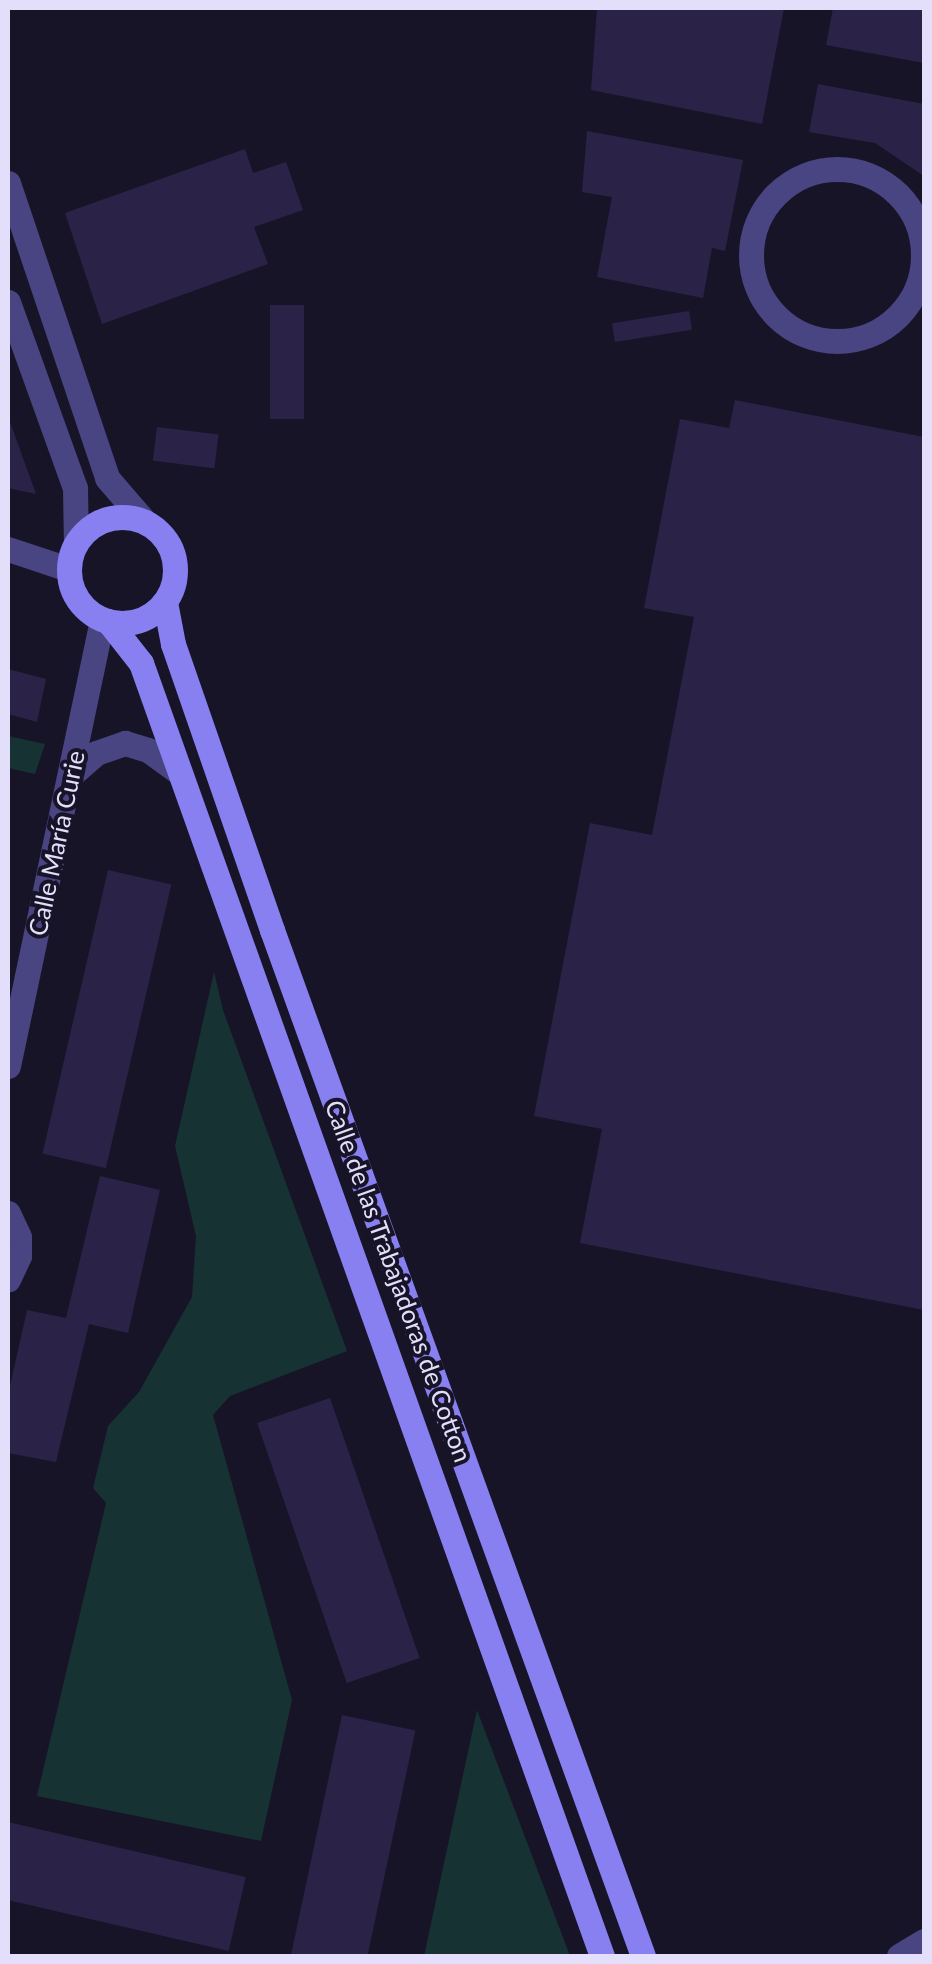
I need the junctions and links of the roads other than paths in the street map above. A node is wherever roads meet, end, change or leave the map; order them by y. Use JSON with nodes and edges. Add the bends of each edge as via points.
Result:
{"nodes":[{"id":1,"x":8,"y":183,"type":"edge"},
{"id":2,"x":924,"y":270,"type":"edge"},
{"id":3,"x":8,"y":302,"type":"edge"},
{"id":4,"x":144,"y":522,"type":"junction"},
{"id":5,"x":76,"y":543,"type":"junction"},
{"id":6,"x":8,"y":549,"type":"edge"},
{"id":7,"x":68,"y":569,"type":"junction"},
{"id":8,"x":165,"y":602,"type":"junction"},
{"id":9,"x":105,"y":620,"type":"junction"},
{"id":10,"x":178,"y":772,"type":"junction"},
{"id":11,"x":71,"y":775,"type":"junction"},
{"id":12,"x":8,"y":1066,"type":"edge"},
{"id":13,"x":8,"y":1213,"type":"edge"},
{"id":14,"x":8,"y":1280,"type":"edge"},
{"id":15,"x":924,"y":1941,"type":"edge"},
{"id":16,"x":602,"y":1956,"type":"edge"},
{"id":17,"x":643,"y":1956,"type":"edge"},
{"id":18,"x":899,"y":1956,"type":"edge"}],
"edges":[{"from":1,"to":4,"type":"street","via":[[108,478]]},
{"from":2,"to":2,"type":"street","via":[[923,240],[910,208],[886,183],[854,170],[818,170],[785,186],[765,207],[752,238],[752,272],[765,303],[788,326],[819,340],[854,340],[885,328],[910,302]]},
{"from":3,"to":5,"type":"street","via":[[75,488]]},
{"from":4,"to":5,"type":"street","via":[[114,517]]},
{"from":4,"to":8,"type":"street","via":[[158,530],[174,557]]},
{"from":5,"to":7,"type":"street"},
{"from":6,"to":7,"type":"street"},
{"from":7,"to":9,"type":"street","via":[[76,598]]},
{"from":8,"to":9,"type":"street","via":[[135,622]]},
{"from":8,"to":17,"type":"street","name":"Calle de las Trabajadoras de Cotton","via":[[172,644],[272,930]]},
{"from":9,"to":10,"type":"street","name":"Calle de las Trabajadoras de Cotton","via":[[142,663]]},
{"from":9,"to":11,"type":"street","name":"Calle María Curie"},
{"from":10,"to":11,"type":"street","via":[[125,743],[96,753]]},
{"from":10,"to":16,"type":"street","name":"Calle de las Trabajadoras de Cotton"},
{"from":11,"to":12,"type":"street","name":"Calle María Curie"},
{"from":13,"to":14,"type":"street","via":[[19,1256]]},
{"from":15,"to":18,"type":"street"}]}
